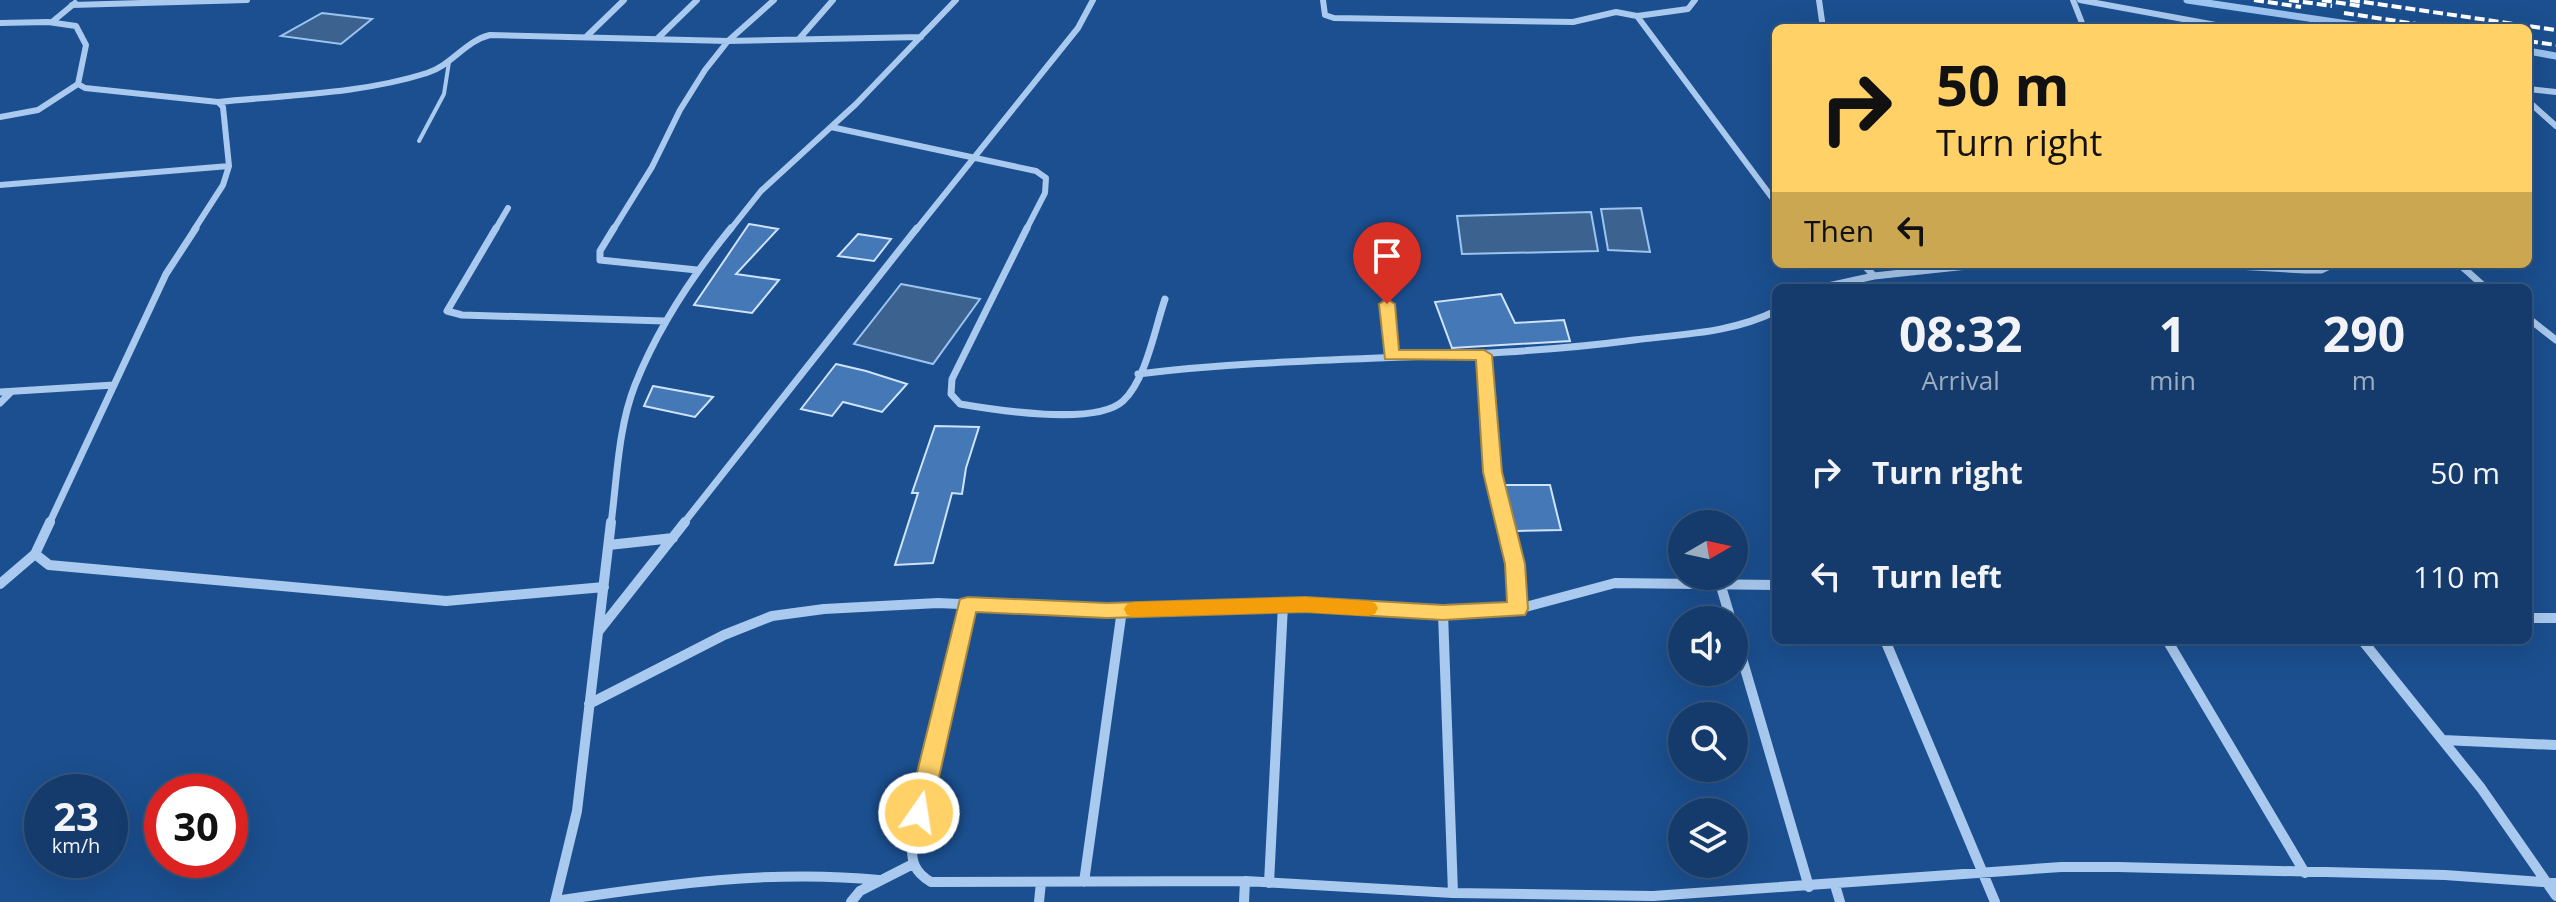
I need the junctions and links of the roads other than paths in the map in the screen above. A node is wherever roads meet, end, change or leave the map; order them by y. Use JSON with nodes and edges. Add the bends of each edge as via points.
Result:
{"nodes":[{"id":1,"x":79,"y":0,"type":"edge"},
{"id":2,"x":247,"y":0,"type":"edge"},
{"id":3,"x":624,"y":0,"type":"edge"},
{"id":4,"x":697,"y":0,"type":"edge"},
{"id":5,"x":774,"y":0,"type":"edge"},
{"id":6,"x":833,"y":0,"type":"edge"},
{"id":7,"x":956,"y":0,"type":"edge"},
{"id":8,"x":1093,"y":0,"type":"edge"},
{"id":9,"x":1323,"y":0,"type":"edge"},
{"id":10,"x":1695,"y":0,"type":"edge"},
{"id":11,"x":1819,"y":0,"type":"edge"},
{"id":12,"x":2073,"y":0,"type":"edge"},
{"id":13,"x":2080,"y":0,"type":"edge"},
{"id":14,"x":72,"y":5,"type":"junction"},
{"id":15,"x":1637,"y":16,"type":"junction"},
{"id":16,"x":52,"y":22,"type":"junction"},
{"id":17,"x":0,"y":23,"type":"edge"},
{"id":18,"x":1822,"y":24,"type":"edge"},
{"id":19,"x":2082,"y":24,"type":"edge"},
{"id":20,"x":2210,"y":24,"type":"edge"},
{"id":21,"x":587,"y":36,"type":"junction"},
{"id":22,"x":921,"y":37,"type":"junction"},
{"id":23,"x":657,"y":39,"type":"junction"},
{"id":24,"x":799,"y":39,"type":"junction"},
{"id":25,"x":728,"y":41,"type":"junction"},
{"id":26,"x":449,"y":62,"type":"junction"},
{"id":27,"x":78,"y":84,"type":"junction"},
{"id":28,"x":2532,"y":89,"type":"edge"},
{"id":29,"x":2556,"y":92,"type":"edge"},
{"id":30,"x":218,"y":102,"type":"junction"},
{"id":31,"x":2532,"y":105,"type":"edge"},
{"id":32,"x":0,"y":117,"type":"edge"},
{"id":33,"x":2556,"y":126,"type":"edge"},
{"id":34,"x":831,"y":127,"type":"junction"},
{"id":35,"x":419,"y":141,"type":"dead end"},
{"id":36,"x":973,"y":157,"type":"junction"},
{"id":37,"x":229,"y":166,"type":"junction"},
{"id":38,"x":0,"y":185,"type":"edge"},
{"id":39,"x":1772,"y":198,"type":"edge"},
{"id":40,"x":508,"y":208,"type":"dead end"},
{"id":41,"x":1867,"y":268,"type":"edge"},
{"id":42,"x":1949,"y":268,"type":"edge"},
{"id":43,"x":2287,"y":268,"type":"edge"},
{"id":44,"x":2325,"y":268,"type":"edge"},
{"id":45,"x":2464,"y":268,"type":"edge"},
{"id":46,"x":697,"y":270,"type":"junction"},
{"id":47,"x":1874,"y":276,"type":"junction"},
{"id":48,"x":1385,"y":278,"type":"dead end"},
{"id":49,"x":1837,"y":284,"type":"edge"},
{"id":50,"x":2482,"y":284,"type":"edge"},
{"id":51,"x":1165,"y":299,"type":"dead end"},
{"id":52,"x":1772,"y":312,"type":"edge"},
{"id":53,"x":665,"y":321,"type":"junction"},
{"id":54,"x":2532,"y":321,"type":"edge"},
{"id":55,"x":2556,"y":340,"type":"edge"},
{"id":56,"x":1391,"y":355,"type":"junction"},
{"id":57,"x":1484,"y":355,"type":"junction"},
{"id":58,"x":1138,"y":374,"type":"junction"},
{"id":59,"x":114,"y":385,"type":"junction"},
{"id":60,"x":12,"y":391,"type":"junction"},
{"id":61,"x":0,"y":392,"type":"edge"},
{"id":62,"x":0,"y":403,"type":"edge"},
{"id":63,"x":673,"y":538,"type":"junction"},
{"id":64,"x":609,"y":545,"type":"junction"},
{"id":65,"x":35,"y":554,"type":"junction"},
{"id":66,"x":1668,"y":583,"type":"edge"},
{"id":67,"x":0,"y":584,"type":"edge"},
{"id":68,"x":1748,"y":584,"type":"edge"},
{"id":69,"x":1772,"y":585,"type":"edge"},
{"id":70,"x":604,"y":587,"type":"junction"},
{"id":71,"x":968,"y":604,"type":"junction"},
{"id":72,"x":1283,"y":605,"type":"junction"},
{"id":73,"x":1518,"y":609,"type":"junction"},
{"id":74,"x":1122,"y":610,"type":"junction"},
{"id":75,"x":1443,"y":613,"type":"junction"},
{"id":76,"x":2532,"y":618,"type":"edge"},
{"id":77,"x":2556,"y":618,"type":"edge"},
{"id":78,"x":598,"y":632,"type":"junction"},
{"id":79,"x":1887,"y":644,"type":"edge"},
{"id":80,"x":2169,"y":644,"type":"edge"},
{"id":81,"x":2365,"y":644,"type":"edge"},
{"id":82,"x":1748,"y":679,"type":"edge"},
{"id":83,"x":589,"y":704,"type":"junction"},
{"id":84,"x":2443,"y":740,"type":"junction"},
{"id":85,"x":2556,"y":745,"type":"edge"},
{"id":86,"x":911,"y":865,"type":"junction"},
{"id":87,"x":2305,"y":873,"type":"junction"},
{"id":88,"x":1983,"y":874,"type":"junction"},
{"id":89,"x":879,"y":880,"type":"junction"},
{"id":90,"x":1245,"y":881,"type":"junction"},
{"id":91,"x":1041,"y":882,"type":"junction"},
{"id":92,"x":1084,"y":882,"type":"junction"},
{"id":93,"x":2551,"y":882,"type":"edge"},
{"id":94,"x":1269,"y":883,"type":"junction"},
{"id":95,"x":1835,"y":885,"type":"junction"},
{"id":96,"x":1809,"y":887,"type":"junction"},
{"id":97,"x":1453,"y":893,"type":"junction"},
{"id":98,"x":2556,"y":896,"type":"edge"},
{"id":99,"x":555,"y":902,"type":"edge"},
{"id":100,"x":851,"y":902,"type":"edge"},
{"id":101,"x":1039,"y":902,"type":"edge"},
{"id":102,"x":1244,"y":902,"type":"edge"},
{"id":103,"x":1840,"y":902,"type":"edge"},
{"id":104,"x":1995,"y":902,"type":"edge"}],
"edges":[{"from":1,"to":14,"type":"street"},
{"from":2,"to":14,"type":"street"},
{"from":3,"to":21,"type":"street"},
{"from":4,"to":23,"type":"street"},
{"from":5,"to":25,"type":"street"},
{"from":6,"to":24,"type":"street"},
{"from":7,"to":22,"type":"street"},
{"from":8,"to":36,"type":"street","via":[[1078,28]]},
{"from":9,"to":15,"type":"street","via":[[1325,15],[1334,18],[1573,22],[1616,12]]},
{"from":10,"to":15,"type":"street","via":[[1688,9]]},
{"from":11,"to":18,"type":"street"},
{"from":12,"to":19,"type":"street"},
{"from":13,"to":20,"type":"street"},
{"from":14,"to":16,"type":"street"},
{"from":15,"to":39,"type":"street"},
{"from":16,"to":17,"type":"street"},
{"from":16,"to":27,"type":"street","via":[[76,26],[82,34],[86,45]]},
{"from":21,"to":23,"type":"street"},
{"from":21,"to":26,"type":"street","via":[[480,37]]},
{"from":22,"to":24,"type":"street"},
{"from":22,"to":34,"type":"street"},
{"from":23,"to":25,"type":"street"},
{"from":24,"to":25,"type":"street"},
{"from":25,"to":46,"type":"street","via":[[680,110],[600,251],[600,260],[609,262]]},
{"from":26,"to":30,"type":"street","via":[[427,73],[321,92]]},
{"from":26,"to":35,"type":"lane","via":[[444,94]]},
{"from":27,"to":30,"type":"street"},
{"from":27,"to":32,"type":"street","via":[[38,110]]},
{"from":28,"to":29,"type":"street"},
{"from":30,"to":37,"type":"street","via":[[223,107]]},
{"from":31,"to":33,"type":"street"},
{"from":34,"to":36,"type":"street"},
{"from":34,"to":46,"type":"street","via":[[761,191]]},
{"from":36,"to":58,"type":"street","via":[[1036,171],[1047,184],[975,328],[952,379],[951,394],[960,404],[979,407],[1092,413],[1117,407]]},
{"from":36,"to":63,"type":"street"},
{"from":37,"to":38,"type":"street"},
{"from":37,"to":59,"type":"street","via":[[223,185],[166,274]]},
{"from":40,"to":53,"type":"street","via":[[447,311]]},
{"from":41,"to":47,"type":"street"},
{"from":42,"to":47,"type":"street"},
{"from":43,"to":44,"type":"street"},
{"from":45,"to":50,"type":"street"},
{"from":46,"to":53,"type":"street"},
{"from":47,"to":49,"type":"street"},
{"from":48,"to":56,"type":"street"},
{"from":51,"to":58,"type":"street"},
{"from":52,"to":57,"type":"street","via":[[1696,332]]},
{"from":53,"to":64,"type":"street","via":[[634,387]]},
{"from":54,"to":55,"type":"street"},
{"from":56,"to":57,"type":"street"},
{"from":56,"to":58,"type":"street"},
{"from":57,"to":73,"type":"street","via":[[1492,472],[1514,556]]},
{"from":59,"to":60,"type":"street"},
{"from":59,"to":65,"type":"street"},
{"from":60,"to":61,"type":"street"},
{"from":60,"to":62,"type":"street"},
{"from":63,"to":64,"type":"street"},
{"from":63,"to":78,"type":"street"},
{"from":64,"to":70,"type":"street"},
{"from":65,"to":67,"type":"street"},
{"from":65,"to":70,"type":"street","via":[[49,565],[446,601]]},
{"from":66,"to":73,"type":"street","via":[[1615,583]]},
{"from":68,"to":69,"type":"street"},
{"from":70,"to":78,"type":"street"},
{"from":71,"to":74,"type":"street"},
{"from":71,"to":83,"type":"street","via":[[772,616]]},
{"from":71,"to":86,"type":"street"},
{"from":72,"to":74,"type":"street"},
{"from":72,"to":75,"type":"street"},
{"from":72,"to":94,"type":"street"},
{"from":73,"to":75,"type":"street"},
{"from":74,"to":92,"type":"street"},
{"from":75,"to":97,"type":"street"},
{"from":76,"to":77,"type":"street"},
{"from":78,"to":83,"type":"street"},
{"from":79,"to":88,"type":"street"},
{"from":80,"to":87,"type":"street"},
{"from":81,"to":84,"type":"street"},
{"from":82,"to":96,"type":"street"},
{"from":83,"to":99,"type":"street","via":[[577,811]]},
{"from":84,"to":85,"type":"street"},
{"from":84,"to":93,"type":"street"},
{"from":86,"to":89,"type":"street"},
{"from":86,"to":91,"type":"street","via":[[917,876],[931,882]]},
{"from":87,"to":88,"type":"street","via":[[2104,867]]},
{"from":87,"to":93,"type":"street"},
{"from":88,"to":95,"type":"street"},
{"from":88,"to":104,"type":"street"},
{"from":89,"to":99,"type":"street","via":[[738,876]]},
{"from":89,"to":100,"type":"street"},
{"from":90,"to":92,"type":"street"},
{"from":90,"to":94,"type":"street"},
{"from":90,"to":102,"type":"street"},
{"from":91,"to":92,"type":"street"},
{"from":91,"to":101,"type":"street"},
{"from":93,"to":98,"type":"street"},
{"from":94,"to":97,"type":"street"},
{"from":95,"to":96,"type":"street"},
{"from":95,"to":103,"type":"street"},
{"from":96,"to":97,"type":"street","via":[[1653,896]]}]}
